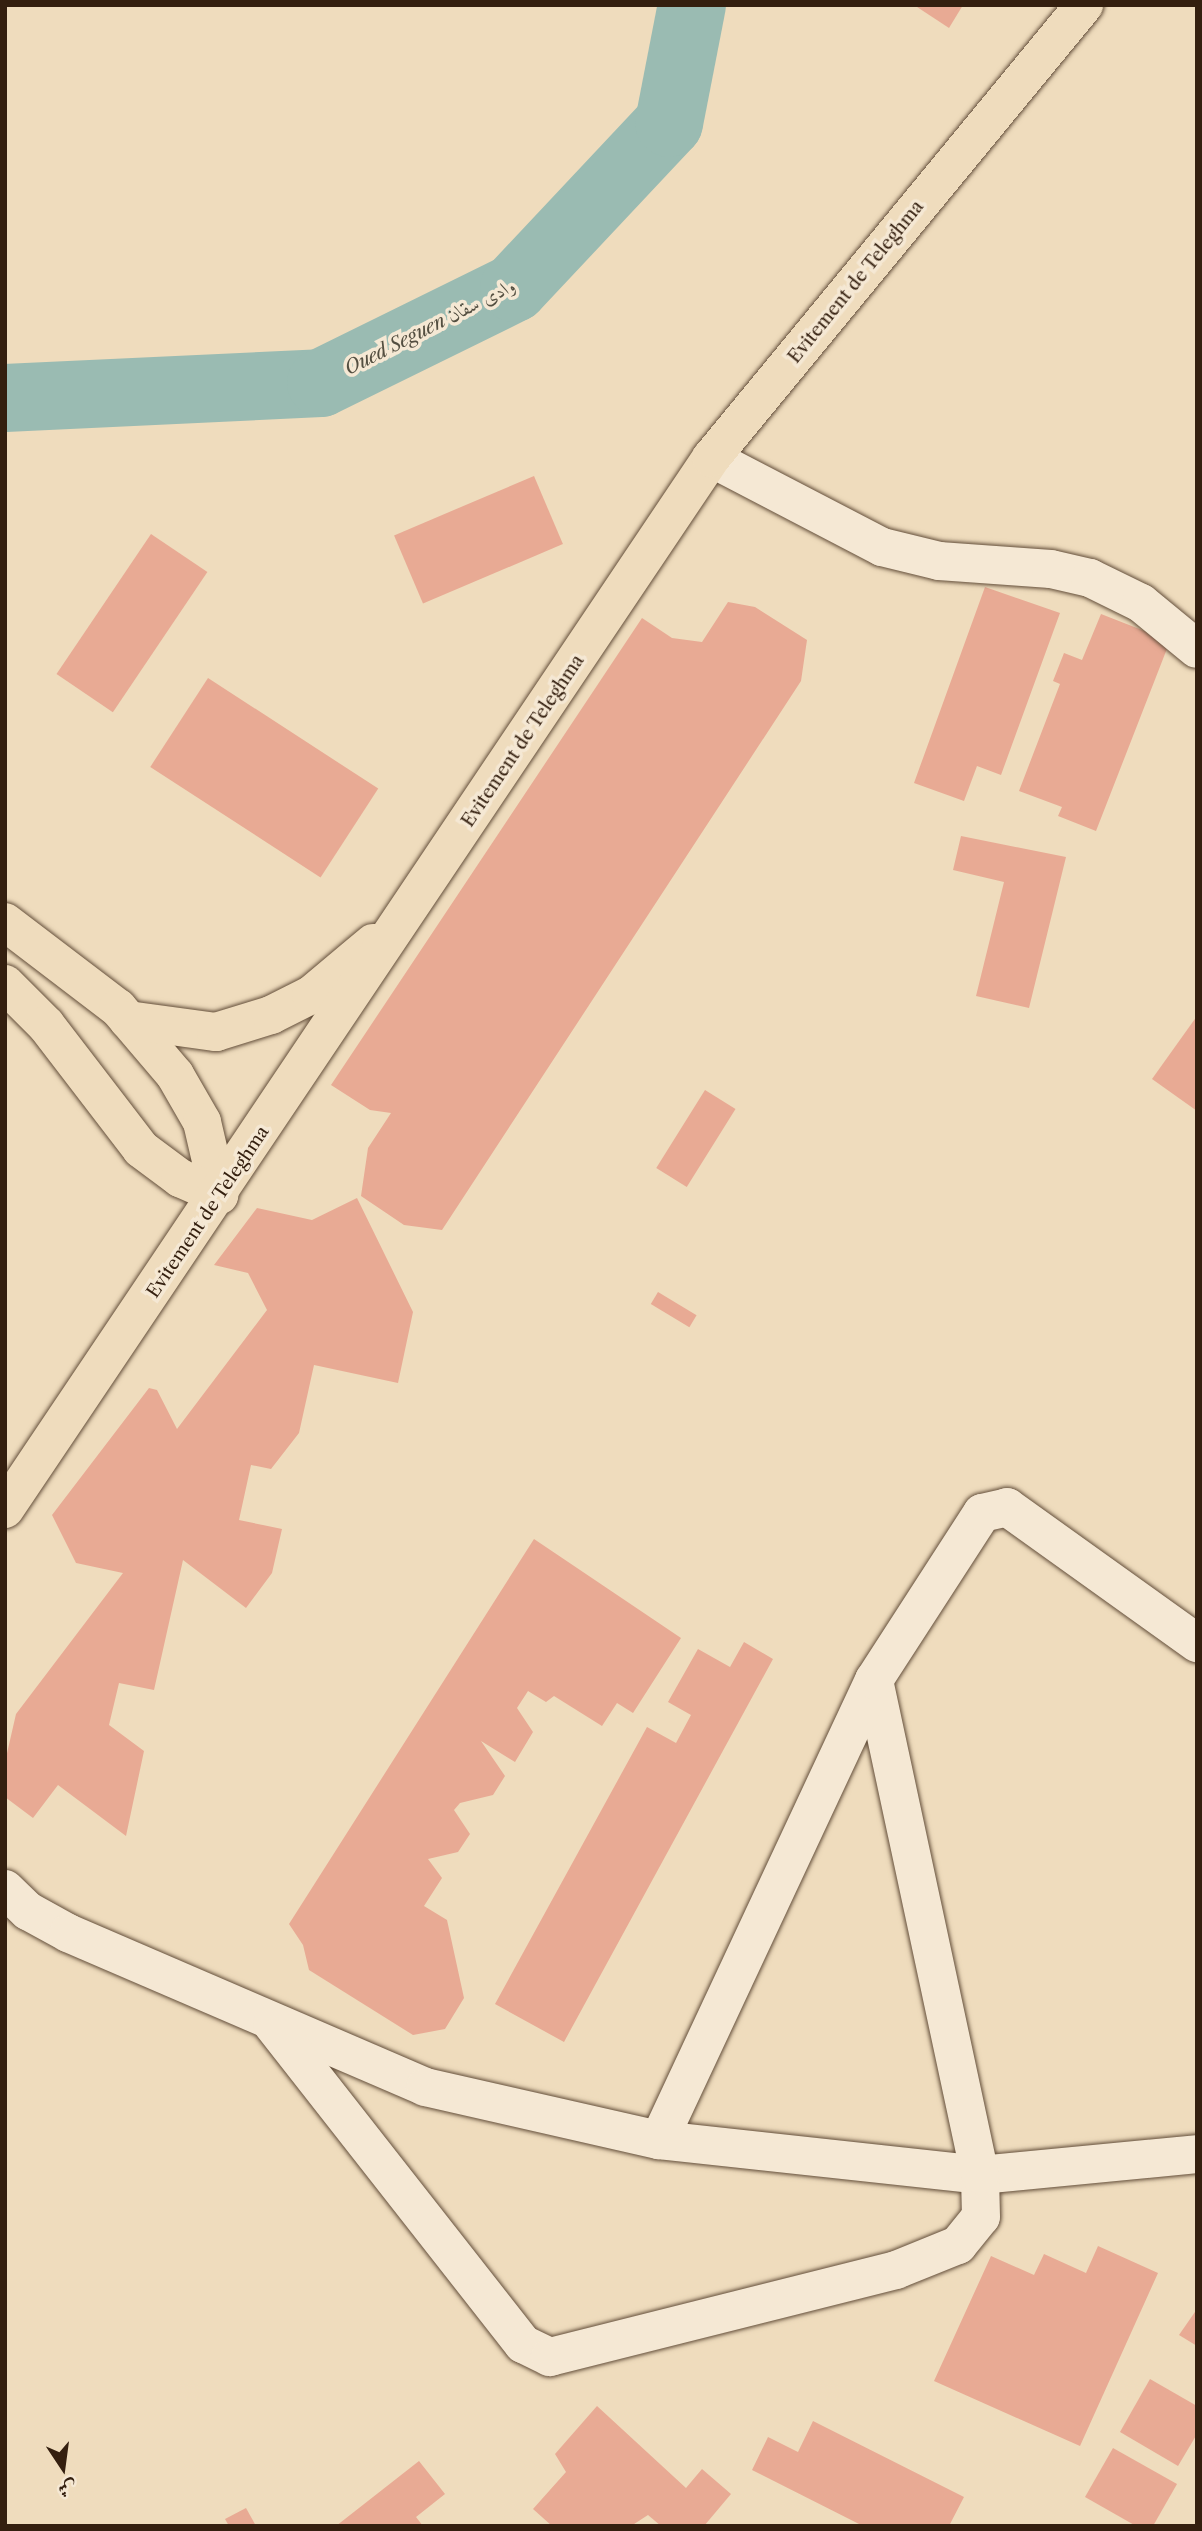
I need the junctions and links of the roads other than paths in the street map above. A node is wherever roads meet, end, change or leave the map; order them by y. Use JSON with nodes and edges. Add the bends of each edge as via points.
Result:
{"nodes":[{"id":1,"x":1084,"y":5,"type":"edge"},
{"id":2,"x":711,"y":458,"type":"junction"},
{"id":3,"x":1197,"y":649,"type":"edge"},
{"id":4,"x":412,"y":909,"type":"junction"},
{"id":5,"x":5,"y":922,"type":"edge"},
{"id":6,"x":5,"y":984,"type":"edge"},
{"id":7,"x":128,"y":1020,"type":"junction"},
{"id":8,"x":219,"y":1195,"type":"junction"},
{"id":9,"x":5,"y":1509,"type":"edge"},
{"id":10,"x":1197,"y":1643,"type":"edge"},
{"id":11,"x":874,"y":1680,"type":"junction"},
{"id":12,"x":5,"y":1889,"type":"edge"},
{"id":13,"x":272,"y":2024,"type":"junction"},
{"id":14,"x":659,"y":2140,"type":"junction"},
{"id":15,"x":1197,"y":2154,"type":"edge"},
{"id":16,"x":980,"y":2175,"type":"junction"}],
"edges":[{"from":1,"to":2,"type":"main road","name":"Evitement de Teleghma"},
{"from":2,"to":3,"type":"street","via":[[882,547],[939,561],[1051,569],[1090,578],[1141,603]]},
{"from":2,"to":4,"type":"main road","name":"Evitement de Teleghma"},
{"from":4,"to":7,"type":"main road","via":[[311,995],[271,1015],[216,1032]]},
{"from":4,"to":8,"type":"main road","name":"Evitement de Teleghma"},
{"from":5,"to":7,"type":"main road"},
{"from":6,"to":8,"type":"main road","via":[[46,1025],[141,1149],[180,1178]]},
{"from":7,"to":8,"type":"main road","via":[[175,1075],[202,1122]]},
{"from":8,"to":9,"type":"main road","name":"Evitement de Teleghma"},
{"from":10,"to":11,"type":"street","via":[[1024,1517],[1007,1507],[996,1508],[982,1513]]},
{"from":11,"to":14,"type":"street"},
{"from":11,"to":16,"type":"street"},
{"from":12,"to":13,"type":"street","via":[[28,1911],[68,1933]]},
{"from":13,"to":14,"type":"street","via":[[425,2087]]},
{"from":13,"to":16,"type":"street","via":[[523,2344],[550,2357],[896,2270],[958,2245],[981,2217]]},
{"from":14,"to":16,"type":"street"},
{"from":15,"to":16,"type":"street"}]}
